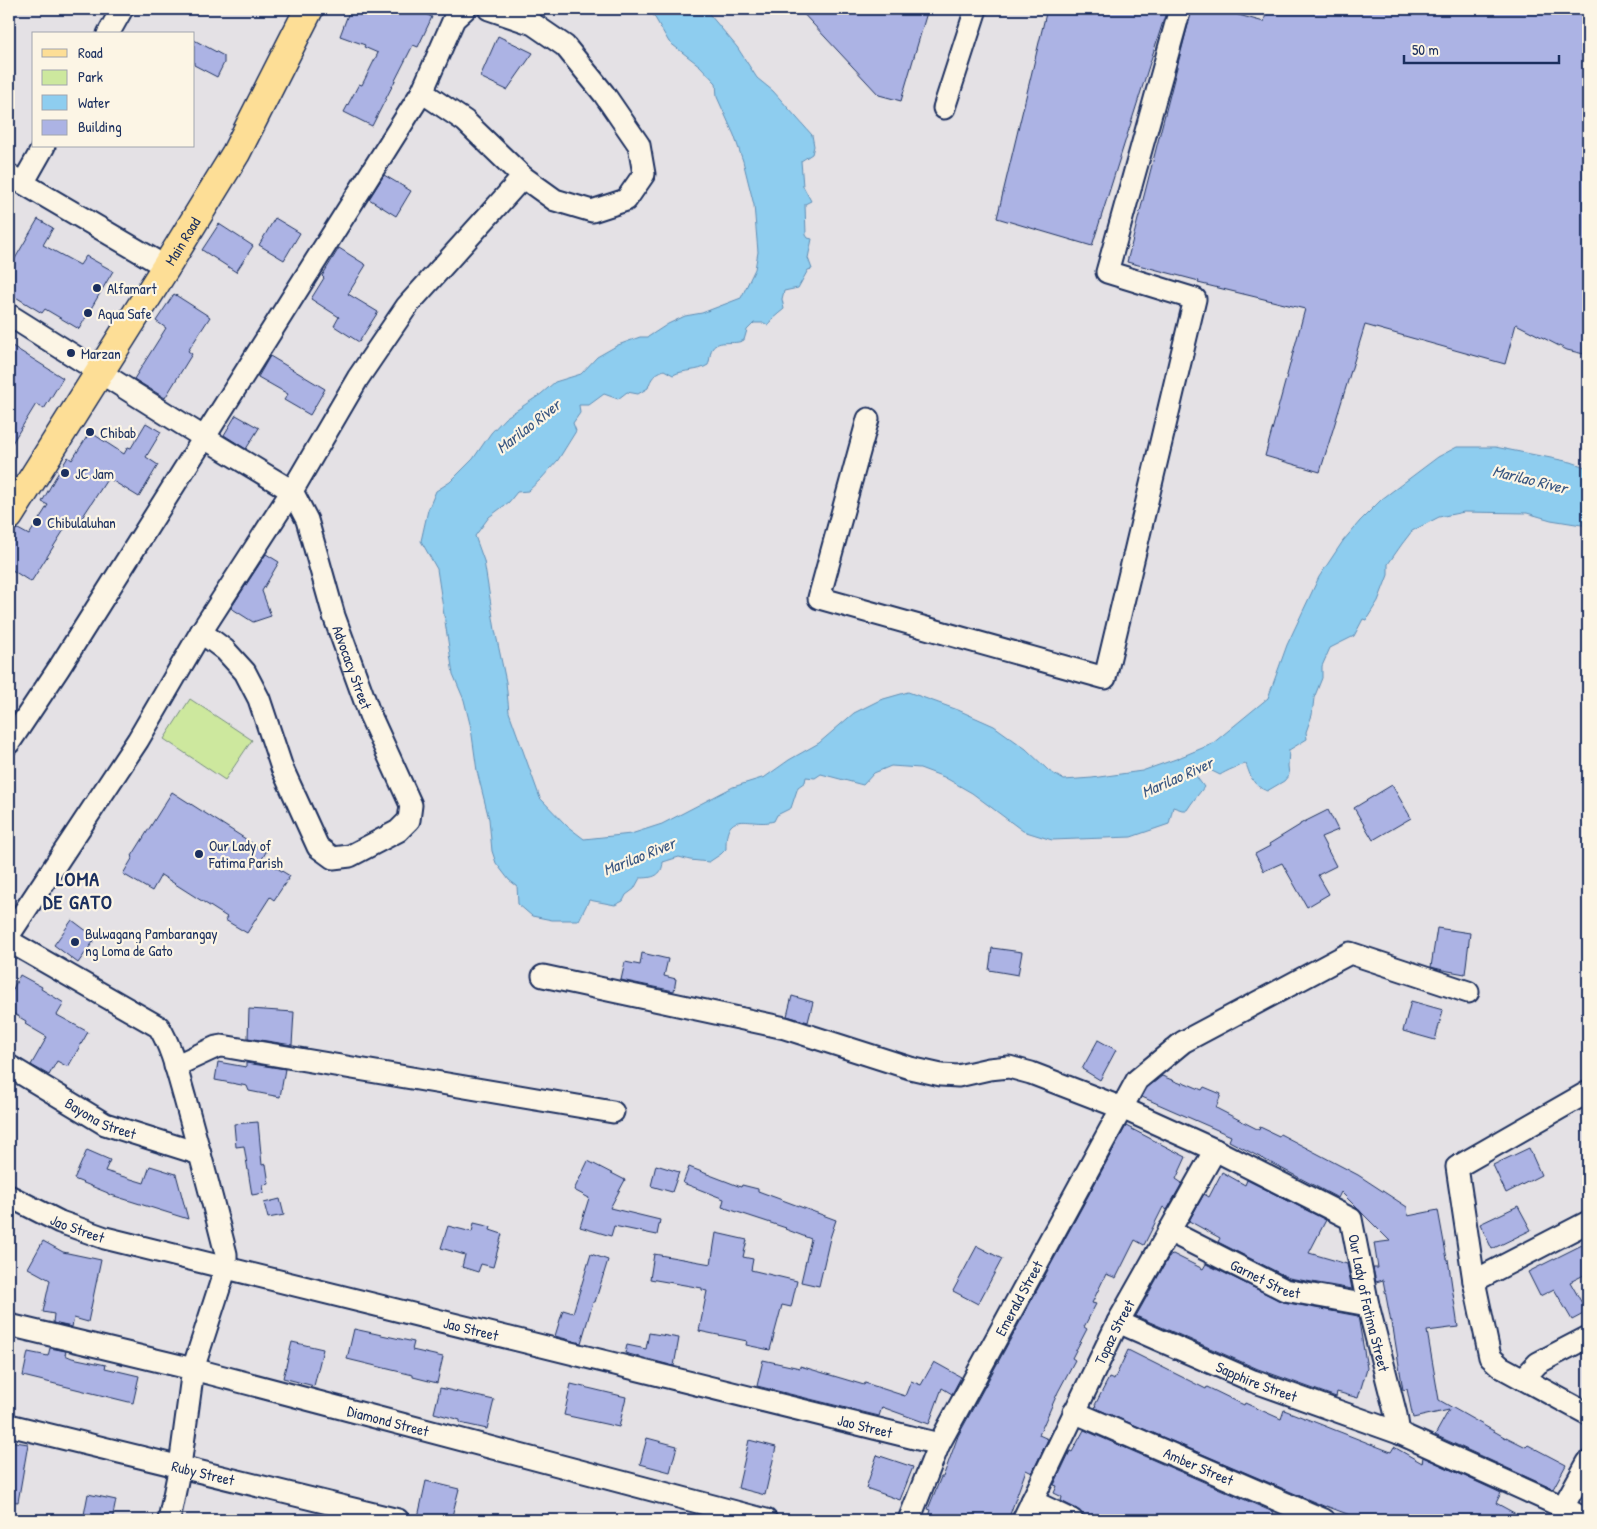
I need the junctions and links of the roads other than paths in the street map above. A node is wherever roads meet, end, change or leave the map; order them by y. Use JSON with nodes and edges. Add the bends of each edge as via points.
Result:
{"nodes":[{"id":1,"x":122,"y":9,"type":"edge"},
{"id":2,"x":309,"y":9,"type":"edge"},
{"id":3,"x":466,"y":9,"type":"edge"},
{"id":4,"x":489,"y":9,"type":"edge"},
{"id":5,"x":976,"y":9,"type":"edge"},
{"id":6,"x":1180,"y":9,"type":"edge"},
{"id":7,"x":109,"y":32,"type":"edge"},
{"id":8,"x":422,"y":92,"type":"junction"},
{"id":9,"x":944,"y":108,"type":"dead end"},
{"id":10,"x":42,"y":148,"type":"edge"},
{"id":11,"x":523,"y":176,"type":"junction"},
{"id":12,"x":16,"y":179,"type":"edge"},
{"id":13,"x":166,"y":267,"type":"junction"},
{"id":14,"x":9,"y":315,"type":"edge"},
{"id":15,"x":100,"y":373,"type":"junction"},
{"id":16,"x":868,"y":419,"type":"dead end"},
{"id":17,"x":203,"y":437,"type":"junction"},
{"id":18,"x":292,"y":490,"type":"junction"},
{"id":19,"x":9,"y":516,"type":"edge"},
{"id":20,"x":201,"y":632,"type":"junction"},
{"id":21,"x":9,"y":743,"type":"edge"},
{"id":22,"x":9,"y":935,"type":"edge"},
{"id":23,"x":9,"y":941,"type":"edge"},
{"id":24,"x":543,"y":976,"type":"dead end"},
{"id":25,"x":1468,"y":992,"type":"dead end"},
{"id":26,"x":9,"y":1066,"type":"edge"},
{"id":27,"x":175,"y":1066,"type":"junction"},
{"id":28,"x":1588,"y":1092,"type":"edge"},
{"id":29,"x":1122,"y":1108,"type":"junction"},
{"id":30,"x":613,"y":1112,"type":"dead end"},
{"id":31,"x":1215,"y":1150,"type":"junction"},
{"id":32,"x":200,"y":1154,"type":"junction"},
{"id":33,"x":9,"y":1196,"type":"edge"},
{"id":34,"x":1588,"y":1222,"type":"edge"},
{"id":35,"x":1169,"y":1230,"type":"junction"},
{"id":36,"x":226,"y":1267,"type":"junction"},
{"id":37,"x":1474,"y":1281,"type":"junction"},
{"id":38,"x":1368,"y":1306,"type":"junction"},
{"id":39,"x":1118,"y":1322,"type":"junction"},
{"id":40,"x":9,"y":1325,"type":"edge"},
{"id":41,"x":1588,"y":1337,"type":"edge"},
{"id":42,"x":193,"y":1369,"type":"junction"},
{"id":43,"x":1523,"y":1379,"type":"junction"},
{"id":44,"x":1074,"y":1412,"type":"junction"},
{"id":45,"x":1588,"y":1414,"type":"edge"},
{"id":46,"x":9,"y":1425,"type":"edge"},
{"id":47,"x":1399,"y":1432,"type":"junction"},
{"id":48,"x":939,"y":1444,"type":"junction"},
{"id":49,"x":1588,"y":1462,"type":"edge"},
{"id":50,"x":180,"y":1466,"type":"junction"},
{"id":51,"x":1032,"y":1501,"type":"junction"},
{"id":52,"x":1563,"y":1507,"type":"junction"},
{"id":53,"x":169,"y":1520,"type":"edge"},
{"id":54,"x":398,"y":1520,"type":"edge"},
{"id":55,"x":766,"y":1520,"type":"edge"},
{"id":56,"x":909,"y":1520,"type":"edge"},
{"id":57,"x":1024,"y":1520,"type":"edge"},
{"id":58,"x":1072,"y":1520,"type":"edge"},
{"id":59,"x":1324,"y":1520,"type":"edge"},
{"id":60,"x":1586,"y":1520,"type":"edge"}],
"edges":[{"from":1,"to":7,"type":"street"},
{"from":2,"to":13,"type":"main road","name":"Main Road","via":[[236,153]]},
{"from":3,"to":8,"type":"street","via":[[454,19]]},
{"from":4,"to":11,"type":"street","via":[[533,24],[565,46],[640,145],[644,174],[626,200],[592,211],[555,200]]},
{"from":5,"to":9,"type":"street"},
{"from":6,"to":16,"type":"street","via":[[1107,272],[1195,299],[1105,678],[819,598]]},
{"from":8,"to":11,"type":"street","via":[[465,121]]},
{"from":8,"to":17,"type":"street"},
{"from":10,"to":12,"type":"street"},
{"from":11,"to":18,"type":"street","via":[[407,306],[358,378]]},
{"from":12,"to":13,"type":"street"},
{"from":13,"to":15,"type":"main road","name":"Main Road"},
{"from":14,"to":15,"type":"street"},
{"from":15,"to":17,"type":"street"},
{"from":15,"to":19,"type":"main road","name":"Main Road"},
{"from":17,"to":18,"type":"street"},
{"from":17,"to":21,"type":"street"},
{"from":18,"to":20,"type":"street"},
{"from":18,"to":20,"type":"street","name":"Advocacy Street","via":[[307,520],[334,616],[370,715],[411,805],[409,820],[398,831],[350,856],[333,858],[318,847],[282,768],[259,699],[245,672],[225,650]]},
{"from":20,"to":22,"type":"street","via":[[138,740]]},
{"from":23,"to":27,"type":"street","via":[[159,1027]]},
{"from":24,"to":29,"type":"street","name":"Our Lady of Fatima Street","via":[[785,1028],[941,1075],[958,1076],[1009,1067]]},
{"from":25,"to":29,"type":"street","name":"Emerald Street","via":[[1350,953],[1183,1042],[1137,1080]]},
{"from":26,"to":32,"type":"street","name":"Bayona Street","via":[[105,1124]]},
{"from":27,"to":30,"type":"street","via":[[222,1046]]},
{"from":27,"to":32,"type":"street"},
{"from":28,"to":37,"type":"street","via":[[1457,1167]]},
{"from":29,"to":31,"type":"street","name":"Our Lady of Fatima Street"},
{"from":29,"to":48,"type":"street","name":"Emerald Street"},
{"from":31,"to":35,"type":"street","name":"Topaz Street"},
{"from":31,"to":38,"type":"street","name":"Our Lady of Fatima Street","via":[[1351,1219]]},
{"from":32,"to":36,"type":"street","via":[[226,1254]]},
{"from":33,"to":36,"type":"street","name":"Jao Street","via":[[60,1222],[105,1238]]},
{"from":34,"to":37,"type":"street"},
{"from":35,"to":38,"type":"street","name":"Garnet Street","via":[[1285,1290]]},
{"from":35,"to":39,"type":"street","name":"Topaz Street"},
{"from":36,"to":42,"type":"street"},
{"from":36,"to":48,"type":"street","name":"Jao Street"},
{"from":37,"to":43,"type":"street","via":[[1490,1357]]},
{"from":38,"to":47,"type":"street","name":"Our Lady of Fatima Street"},
{"from":39,"to":44,"type":"street","name":"Topaz Street"},
{"from":39,"to":47,"type":"street","name":"Sapphire Street","via":[[1253,1381]]},
{"from":40,"to":42,"type":"street","name":"Diamond Street"},
{"from":41,"to":43,"type":"street","via":[[1538,1363]]},
{"from":42,"to":50,"type":"street"},
{"from":42,"to":55,"type":"street","name":"Diamond Street"},
{"from":43,"to":45,"type":"street"},
{"from":44,"to":51,"type":"street","name":"Topaz Street"},
{"from":44,"to":59,"type":"street","name":"Amber Street"},
{"from":46,"to":50,"type":"street","name":"Ruby Street"},
{"from":47,"to":52,"type":"street"},
{"from":48,"to":56,"type":"street","name":"Emerald Street"},
{"from":49,"to":52,"type":"street"},
{"from":50,"to":53,"type":"street"},
{"from":50,"to":54,"type":"street","name":"Ruby Street"},
{"from":51,"to":57,"type":"street","name":"Topaz Street"},
{"from":51,"to":58,"type":"street"},
{"from":52,"to":60,"type":"street"}]}
